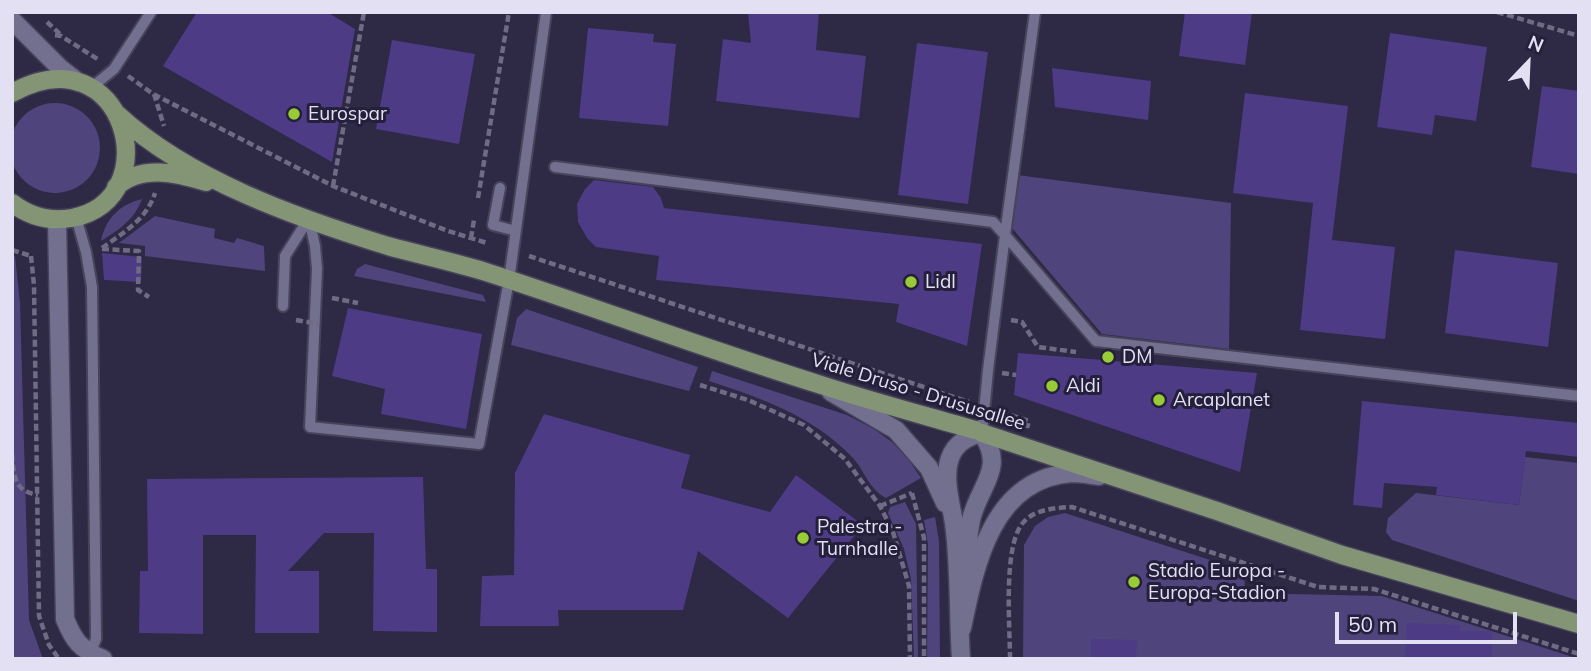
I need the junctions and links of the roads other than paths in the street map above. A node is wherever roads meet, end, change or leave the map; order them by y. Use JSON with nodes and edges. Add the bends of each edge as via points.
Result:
{"nodes":[{"id":1,"x":151,"y":12,"type":"edge"},
{"id":2,"x":546,"y":12,"type":"edge"},
{"id":3,"x":1035,"y":12,"type":"edge"},
{"id":4,"x":12,"y":20,"type":"edge"},
{"id":5,"x":84,"y":85,"type":"junction"},
{"id":6,"x":12,"y":93,"type":"edge"},
{"id":7,"x":118,"y":115,"type":"junction"},
{"id":8,"x":555,"y":167,"type":"dead end"},
{"id":9,"x":116,"y":187,"type":"junction"},
{"id":10,"x":500,"y":188,"type":"dead end"},
{"id":11,"x":248,"y":194,"type":"junction"},
{"id":12,"x":12,"y":202,"type":"edge"},
{"id":13,"x":12,"y":214,"type":"edge"},
{"id":14,"x":76,"y":217,"type":"junction"},
{"id":15,"x":309,"y":218,"type":"junction"},
{"id":16,"x":57,"y":220,"type":"junction"},
{"id":17,"x":516,"y":231,"type":"junction"},
{"id":18,"x":1005,"y":235,"type":"junction"},
{"id":19,"x":509,"y":280,"type":"junction"},
{"id":20,"x":283,"y":306,"type":"dead end"},
{"id":21,"x":819,"y":384,"type":"junction"},
{"id":22,"x":1579,"y":396,"type":"edge"},
{"id":23,"x":979,"y":432,"type":"junction"},
{"id":24,"x":1118,"y":478,"type":"junction"},
{"id":25,"x":955,"y":544,"type":"junction"},
{"id":26,"x":1579,"y":624,"type":"edge"},
{"id":27,"x":962,"y":628,"type":"junction"},
{"id":28,"x":96,"y":656,"type":"edge"},
{"id":29,"x":961,"y":657,"type":"edge"}],
"edges":[{"from":1,"to":5,"type":"lane","via":[[114,69]]},
{"from":2,"to":17,"type":"lane"},
{"from":3,"to":18,"type":"lane"},
{"from":4,"to":5,"type":"main road"},
{"from":5,"to":6,"type":"main road","via":[[46,79]]},
{"from":5,"to":7,"type":"main road","name":"Viale Druso - Drususallee","via":[[107,100]]},
{"from":7,"to":9,"type":"main road","via":[[127,145]]},
{"from":7,"to":11,"type":"main road","name":"Viale Druso - Drususallee","via":[[177,159]]},
{"from":8,"to":18,"type":"lane","via":[[993,222]]},
{"from":9,"to":11,"type":"main road","name":"Viale Druso - Drususallee","via":[[138,174],[170,173]]},
{"from":9,"to":14,"type":"main road","via":[[92,211]]},
{"from":10,"to":17,"type":"lane","via":[[493,225]]},
{"from":11,"to":15,"type":"main road","name":"Viale Druso - Drususallee"},
{"from":12,"to":16,"type":"main road","via":[[25,213]]},
{"from":13,"to":16,"type":"main road"},
{"from":14,"to":16,"type":"main road"},
{"from":14,"to":28,"type":"lane","via":[[92,287]]},
{"from":15,"to":19,"type":"main road","name":"Viale Druso - Drususallee"},
{"from":15,"to":19,"type":"lane","via":[[317,269],[310,427],[479,444]]},
{"from":15,"to":20,"type":"lane","via":[[285,256]]},
{"from":16,"to":28,"type":"main road","via":[[65,620],[73,640]]},
{"from":17,"to":19,"type":"lane"},
{"from":18,"to":22,"type":"lane","via":[[1096,341]]},
{"from":18,"to":23,"type":"lane"},
{"from":19,"to":21,"type":"main road","name":"Viale Druso - Drususallee"},
{"from":21,"to":23,"type":"main road","name":"Viale Druso - Drususallee"},
{"from":21,"to":25,"type":"main road","via":[[896,430],[929,468]]},
{"from":23,"to":24,"type":"main road","name":"Viale Druso - Drususallee"},
{"from":23,"to":25,"type":"main road","via":[[959,444],[947,470]]},
{"from":23,"to":27,"type":"main road","via":[[991,449],[993,463],[972,517]]},
{"from":24,"to":26,"type":"main road","name":"Viale Druso - Drususallee","via":[[1342,555]]},
{"from":24,"to":27,"type":"main road","via":[[1073,473],[1042,480],[1018,493],[985,542]]},
{"from":25,"to":29,"type":"main road"},
{"from":27,"to":29,"type":"main road"}]}
